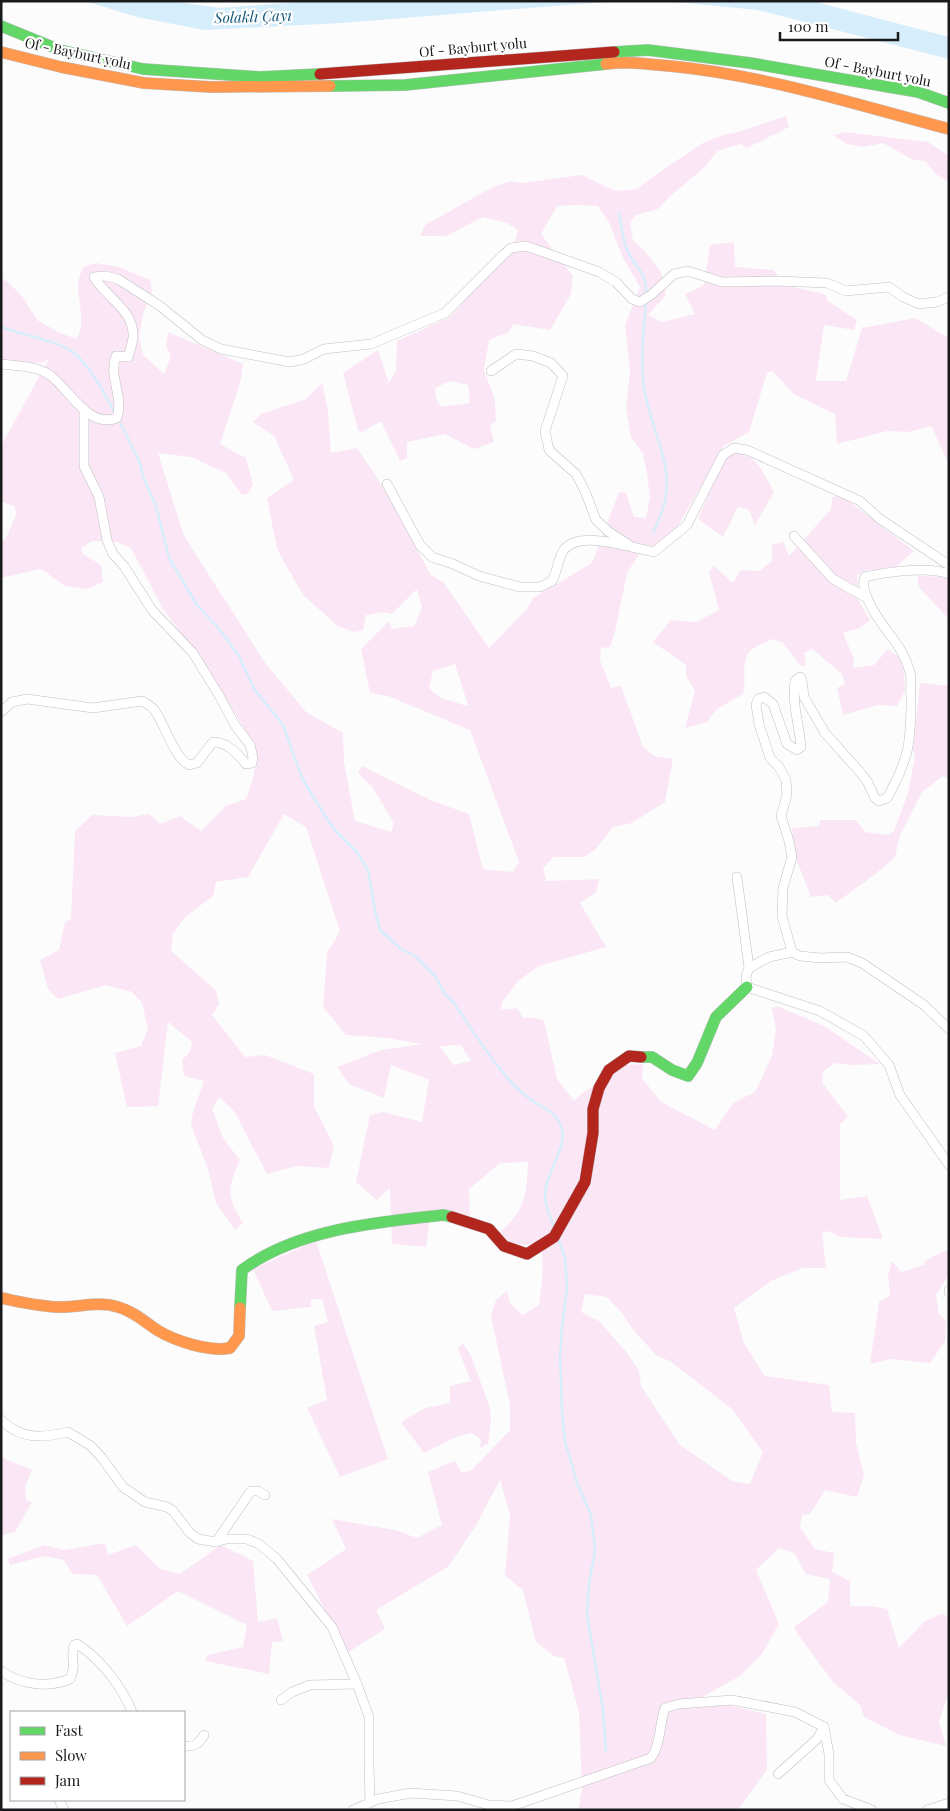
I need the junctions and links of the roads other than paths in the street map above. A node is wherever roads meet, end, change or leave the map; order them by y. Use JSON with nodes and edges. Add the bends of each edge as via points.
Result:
{"nodes":[{"id":1,"x":1,"y":26,"type":"edge"},
{"id":2,"x":1,"y":52,"type":"edge"},
{"id":3,"x":909,"y":90,"type":"junction"},
{"id":4,"x":949,"y":103,"type":"edge"},
{"id":5,"x":931,"y":110,"type":"junction"},
{"id":6,"x":900,"y":116,"type":"junction"},
{"id":7,"x":949,"y":129,"type":"edge"},
{"id":8,"x":949,"y":297,"type":"edge"},
{"id":9,"x":1,"y":364,"type":"edge"},
{"id":10,"x":491,"y":371,"type":"dead end"},
{"id":11,"x":84,"y":409,"type":"junction"},
{"id":12,"x":388,"y":484,"type":"dead end"},
{"id":13,"x":794,"y":536,"type":"dead end"},
{"id":14,"x":632,"y":547,"type":"junction"},
{"id":15,"x":949,"y":565,"type":"edge"},
{"id":16,"x":949,"y":574,"type":"edge"},
{"id":17,"x":867,"y":598,"type":"junction"},
{"id":18,"x":1,"y":712,"type":"edge"},
{"id":19,"x":737,"y":877,"type":"dead end"},
{"id":20,"x":792,"y":952,"type":"junction"},
{"id":21,"x":749,"y":968,"type":"junction"},
{"id":22,"x":747,"y":987,"type":"junction"},
{"id":23,"x":949,"y":1029,"type":"edge"},
{"id":24,"x":949,"y":1165,"type":"edge"},
{"id":25,"x":1,"y":1298,"type":"edge"},
{"id":26,"x":1,"y":1420,"type":"edge"},
{"id":27,"x":265,"y":1495,"type":"dead end"},
{"id":28,"x":216,"y":1542,"type":"junction"},
{"id":29,"x":1,"y":1671,"type":"edge"},
{"id":30,"x":357,"y":1684,"type":"junction"},
{"id":31,"x":281,"y":1700,"type":"dead end"},
{"id":32,"x":132,"y":1711,"type":"edge"},
{"id":33,"x":824,"y":1727,"type":"junction"},
{"id":34,"x":204,"y":1735,"type":"dead end"},
{"id":35,"x":185,"y":1746,"type":"edge"},
{"id":36,"x":778,"y":1774,"type":"dead end"},
{"id":37,"x":370,"y":1802,"type":"junction"},
{"id":38,"x":949,"y":1803,"type":"edge"},
{"id":39,"x":353,"y":1810,"type":"edge"},
{"id":40,"x":872,"y":1810,"type":"edge"},
{"id":41,"x":927,"y":1810,"type":"edge"}],
"edges":[{"from":1,"to":3,"type":"main road","name":"Of - Bayburt yolu","via":[[60,50],[153,70],[260,77],[320,75],[648,50],[750,63]]},
{"from":2,"to":6,"type":"main road","name":"Of - Bayburt yolu","via":[[144,83],[212,87],[405,85],[622,62],[709,70]]},
{"from":3,"to":5,"type":"main road","name":"Of - Bayburt yolu"},
{"from":3,"to":6,"type":"main road","via":[[901,95],[897,104]]},
{"from":4,"to":5,"type":"main road","name":"Of - Bayburt yolu"},
{"from":5,"to":6,"type":"main road","name":"Of - Bayburt yolu"},
{"from":5,"to":7,"type":"main road","name":"Of - Bayburt yolu"},
{"from":8,"to":11,"type":"street","via":[[919,304],[889,288],[846,291],[827,283],[722,282],[688,271],[674,274],[640,302],[599,272],[526,246],[511,248],[444,313],[371,344],[324,349],[290,362],[221,348],[202,340],[160,306],[118,279],[94,277],[124,309],[131,322],[133,337],[128,357],[116,356],[112,365],[119,410],[117,418],[109,421],[93,418]]},
{"from":9,"to":11,"type":"street","via":[[31,368],[49,375]]},
{"from":10,"to":14,"type":"street","via":[[516,354],[551,363],[563,376],[545,431],[549,450],[576,474],[596,520]]},
{"from":11,"to":18,"type":"street","via":[[84,466],[99,496],[107,540],[113,554],[152,610],[193,653],[235,726],[250,745],[252,763],[246,764],[225,744],[213,742],[197,763],[189,765],[170,739],[157,712],[142,701],[93,708],[27,699],[12,702]]},
{"from":12,"to":14,"type":"street","via":[[420,545],[432,558],[520,587],[540,587],[552,581],[564,550],[579,541],[593,540]]},
{"from":13,"to":17,"type":"street","via":[[833,579]]},
{"from":14,"to":15,"type":"street","via":[[654,552],[687,525],[723,455],[734,448],[748,450],[860,501],[886,524]]},
{"from":16,"to":17,"type":"street","via":[[905,570],[865,577],[863,588]]},
{"from":17,"to":20,"type":"street","via":[[910,673],[910,741],[905,761],[887,798],[880,801],[875,798],[860,771],[825,733],[804,697],[800,677],[795,681],[794,690],[801,747],[797,750],[787,744],[773,704],[764,697],[758,699],[756,705],[770,758],[779,766],[786,780],[787,795],[781,816],[792,857],[783,888],[782,916]]},
{"from":19,"to":21,"type":"street"},
{"from":20,"to":21,"type":"street","via":[[768,957]]},
{"from":20,"to":23,"type":"street","via":[[820,958],[847,957],[862,963],[924,1005]]},
{"from":21,"to":22,"type":"street"},
{"from":22,"to":24,"type":"street","via":[[820,1011],[864,1036],[889,1065],[900,1095]]},
{"from":22,"to":25,"type":"main road","via":[[716,1017],[696,1069],[688,1076],[652,1057],[628,1056],[609,1070],[593,1109],[586,1182],[554,1237],[527,1254],[504,1246],[489,1229],[444,1215],[340,1228],[254,1260],[242,1270],[239,1336],[230,1348],[220,1350],[159,1331],[119,1306],[53,1307]]},
{"from":26,"to":28,"type":"street","via":[[10,1428],[34,1437],[68,1432],[91,1446],[134,1496],[167,1507],[198,1540]]},
{"from":27,"to":28,"type":"street","via":[[251,1490]]},
{"from":28,"to":30,"type":"street","via":[[226,1538],[247,1539],[277,1559],[332,1627]]},
{"from":29,"to":32,"type":"street","via":[[26,1683],[60,1683],[70,1679],[75,1669],[72,1652],[77,1644],[98,1661],[128,1701]]},
{"from":30,"to":31,"type":"street","via":[[310,1685]]},
{"from":30,"to":37,"type":"street","via":[[369,1717]]},
{"from":33,"to":36,"type":"street","via":[[817,1739]]},
{"from":33,"to":37,"type":"street","via":[[795,1712],[732,1700],[679,1704],[665,1708],[657,1750],[651,1758],[512,1806],[488,1805],[457,1796],[411,1793]]},
{"from":33,"to":40,"type":"street","via":[[829,1780],[843,1799]]},
{"from":34,"to":35,"type":"street","via":[[193,1746]]},
{"from":37,"to":39,"type":"street"},
{"from":38,"to":41,"type":"street"}]}
